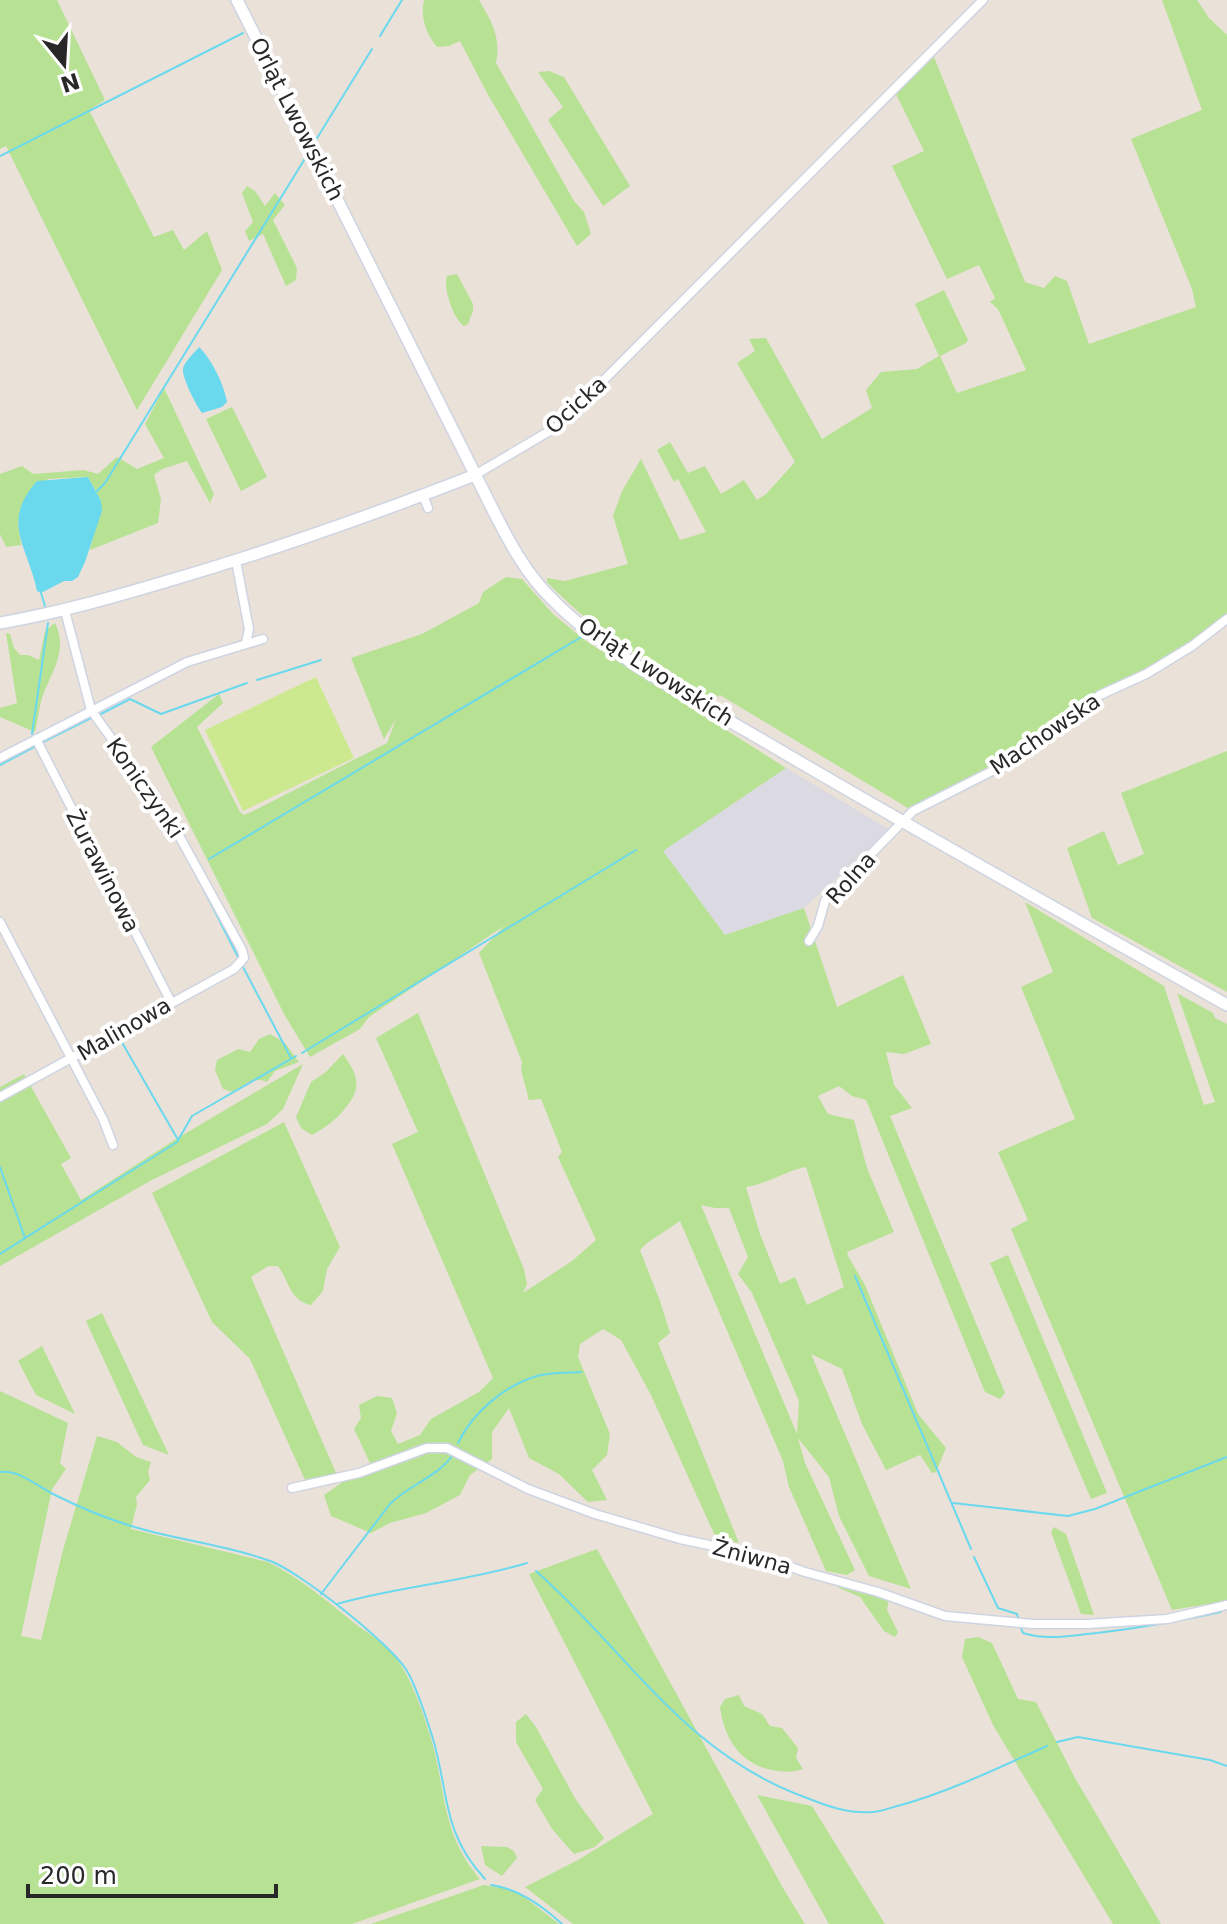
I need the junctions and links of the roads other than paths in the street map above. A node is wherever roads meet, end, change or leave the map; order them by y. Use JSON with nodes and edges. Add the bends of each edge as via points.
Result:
{"nodes":[{"id":1,"x":237,"y":0,"type":"edge"},
{"id":2,"x":983,"y":0,"type":"edge"},
{"id":3,"x":475,"y":475,"type":"junction"},
{"id":4,"x":423,"y":495,"type":"junction"},
{"id":5,"x":428,"y":508,"type":"dead end"},
{"id":6,"x":236,"y":561,"type":"junction"},
{"id":7,"x":65,"y":611,"type":"junction"},
{"id":8,"x":1227,"y":619,"type":"edge"},
{"id":9,"x":0,"y":623,"type":"edge"},
{"id":10,"x":263,"y":639,"type":"dead end"},
{"id":11,"x":246,"y":643,"type":"junction"},
{"id":12,"x":91,"y":710,"type":"junction"},
{"id":13,"x":36,"y":739,"type":"junction"},
{"id":14,"x":0,"y":758,"type":"edge"},
{"id":15,"x":904,"y":822,"type":"junction"},
{"id":16,"x":0,"y":922,"type":"edge"},
{"id":17,"x":809,"y":941,"type":"dead end"},
{"id":18,"x":244,"y":958,"type":"joint"},
{"id":19,"x":171,"y":1002,"type":"junction"},
{"id":20,"x":1227,"y":1005,"type":"edge"},
{"id":21,"x":72,"y":1059,"type":"junction"},
{"id":22,"x":0,"y":1097,"type":"edge"},
{"id":23,"x":113,"y":1145,"type":"dead end"},
{"id":24,"x":292,"y":1488,"type":"dead end"},
{"id":25,"x":1227,"y":1605,"type":"edge"}],
"edges":[{"from":1,"to":3,"type":"street","name":"Orląt Lwowskich"},
{"from":2,"to":3,"type":"street","name":"Ocicka","via":[[558,426]]},
{"from":3,"to":4,"type":"street","name":"Ocicka"},
{"from":3,"to":15,"type":"street","name":"Orląt Lwowskich","via":[[518,557],[570,616],[677,689]]},
{"from":4,"to":5,"type":"street"},
{"from":4,"to":6,"type":"street","name":"Ocicka"},
{"from":6,"to":7,"type":"street","name":"Ocicka"},
{"from":6,"to":11,"type":"street","via":[[249,629]]},
{"from":7,"to":9,"type":"street","name":"Ocicka"},
{"from":7,"to":12,"type":"street","name":"Koniczynki"},
{"from":8,"to":15,"type":"street","name":"Machowska","via":[[1146,674],[1100,695],[1010,762],[913,811]]},
{"from":10,"to":11,"type":"street"},
{"from":11,"to":12,"type":"street","via":[[187,662]]},
{"from":12,"to":13,"type":"street"},
{"from":12,"to":18,"type":"street","name":"Koniczynki","via":[[172,823]]},
{"from":13,"to":14,"type":"street"},
{"from":13,"to":19,"type":"street","name":"Żurawinowa"},
{"from":15,"to":17,"type":"street","name":"Rolna","via":[[825,901]]},
{"from":15,"to":20,"type":"street","name":"Orląt Lwowskich"},
{"from":16,"to":21,"type":"street"},
{"from":18,"to":19,"type":"street","name":"Malinowa","via":[[234,969]]},
{"from":19,"to":21,"type":"street","name":"Malinowa"},
{"from":21,"to":22,"type":"street","name":"Malinowa"},
{"from":21,"to":23,"type":"street"},
{"from":24,"to":25,"type":"street","name":"Żniwna","via":[[359,1473],[427,1448],[447,1448],[528,1489],[605,1518],[757,1555],[945,1616],[1099,1623],[1159,1620]]}]}
